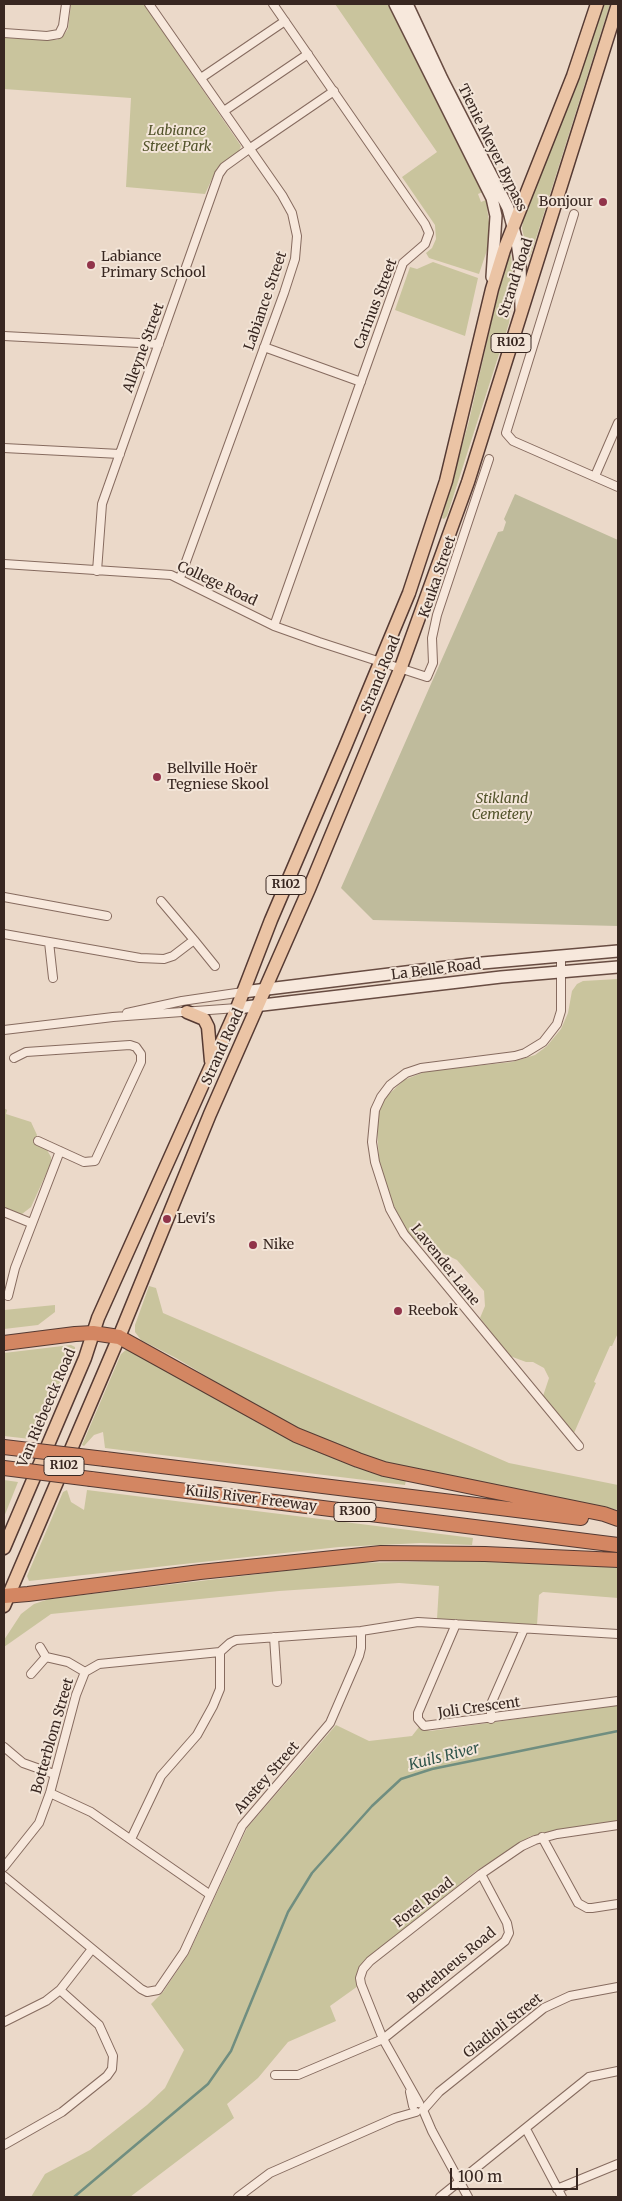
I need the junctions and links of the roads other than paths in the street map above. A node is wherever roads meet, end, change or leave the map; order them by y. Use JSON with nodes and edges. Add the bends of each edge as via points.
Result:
{"nodes":[{"id":1,"x":66,"y":4,"type":"edge"},
{"id":2,"x":150,"y":4,"type":"edge"},
{"id":3,"x":273,"y":4,"type":"edge"},
{"id":4,"x":395,"y":4,"type":"edge"},
{"id":5,"x":407,"y":4,"type":"edge"},
{"id":6,"x":597,"y":4,"type":"edge"},
{"id":7,"x":618,"y":4,"type":"edge"},
{"id":8,"x":285,"y":21,"type":"junction"},
{"id":9,"x":4,"y":33,"type":"edge"},
{"id":10,"x":308,"y":54,"type":"junction"},
{"id":11,"x":201,"y":78,"type":"junction"},
{"id":12,"x":334,"y":91,"type":"junction"},
{"id":13,"x":224,"y":111,"type":"junction"},
{"id":14,"x":249,"y":149,"type":"junction"},
{"id":15,"x":574,"y":214,"type":"dead end"},
{"id":16,"x":513,"y":224,"type":"junction"},
{"id":17,"x":492,"y":289,"type":"junction"},
{"id":18,"x":521,"y":312,"type":"junction"},
{"id":19,"x":4,"y":336,"type":"edge"},
{"id":20,"x":159,"y":344,"type":"junction"},
{"id":21,"x":264,"y":347,"type":"junction"},
{"id":22,"x":361,"y":382,"type":"junction"},
{"id":23,"x":618,"y":423,"type":"edge"},
{"id":24,"x":4,"y":448,"type":"edge"},
{"id":25,"x":120,"y":454,"type":"junction"},
{"id":26,"x":489,"y":459,"type":"dead end"},
{"id":27,"x":595,"y":476,"type":"junction"},
{"id":28,"x":618,"y":487,"type":"edge"},
{"id":29,"x":4,"y":564,"type":"edge"},
{"id":30,"x":96,"y":571,"type":"junction"},
{"id":31,"x":180,"y":578,"type":"junction"},
{"id":32,"x":274,"y":626,"type":"junction"},
{"id":33,"x":381,"y":662,"type":"junction"},
{"id":34,"x":401,"y":667,"type":"junction"},
{"id":35,"x":4,"y":897,"type":"edge"},
{"id":36,"x":161,"y":901,"type":"dead end"},
{"id":37,"x":107,"y":916,"type":"dead end"},
{"id":38,"x":4,"y":934,"type":"edge"},
{"id":39,"x":194,"y":940,"type":"junction"},
{"id":40,"x":50,"y":942,"type":"junction"},
{"id":41,"x":618,"y":952,"type":"edge"},
{"id":42,"x":561,"y":955,"type":"junction"},
{"id":43,"x":215,"y":966,"type":"dead end"},
{"id":44,"x":618,"y":968,"type":"edge"},
{"id":45,"x":562,"y":972,"type":"junction"},
{"id":46,"x":53,"y":978,"type":"dead end"},
{"id":47,"x":265,"y":989,"type":"junction"},
{"id":48,"x":243,"y":992,"type":"junction"},
{"id":49,"x":257,"y":1006,"type":"junction"},
{"id":50,"x":237,"y":1008,"type":"junction"},
{"id":51,"x":187,"y":1012,"type":"junction"},
{"id":52,"x":113,"y":1018,"type":"junction"},
{"id":53,"x":4,"y":1030,"type":"edge"},
{"id":54,"x":14,"y":1058,"type":"dead end"},
{"id":55,"x":211,"y":1064,"type":"junction"},
{"id":56,"x":38,"y":1141,"type":"dead end"},
{"id":57,"x":60,"y":1151,"type":"junction"},
{"id":58,"x":4,"y":1212,"type":"edge"},
{"id":59,"x":31,"y":1223,"type":"junction"},
{"id":60,"x":8,"y":1296,"type":"dead end"},
{"id":61,"x":93,"y":1333,"type":"junction"},
{"id":62,"x":119,"y":1337,"type":"junction"},
{"id":63,"x":4,"y":1343,"type":"edge"},
{"id":64,"x":579,"y":1446,"type":"dead end"},
{"id":65,"x":4,"y":1447,"type":"edge"},
{"id":66,"x":4,"y":1468,"type":"edge"},
{"id":67,"x":618,"y":1521,"type":"edge"},
{"id":68,"x":618,"y":1545,"type":"edge"},
{"id":69,"x":4,"y":1548,"type":"edge"},
{"id":70,"x":618,"y":1560,"type":"edge"},
{"id":71,"x":5,"y":1599,"type":"edge"},
{"id":72,"x":456,"y":1624,"type":"junction"},
{"id":73,"x":524,"y":1629,"type":"junction"},
{"id":74,"x":361,"y":1631,"type":"junction"},
{"id":75,"x":618,"y":1634,"type":"edge"},
{"id":76,"x":274,"y":1637,"type":"junction"},
{"id":77,"x":40,"y":1647,"type":"dead end"},
{"id":78,"x":220,"y":1652,"type":"junction"},
{"id":79,"x":46,"y":1657,"type":"junction"},
{"id":80,"x":85,"y":1672,"type":"junction"},
{"id":81,"x":31,"y":1674,"type":"dead end"},
{"id":82,"x":277,"y":1682,"type":"dead end"},
{"id":83,"x":618,"y":1701,"type":"edge"},
{"id":84,"x":491,"y":1718,"type":"junction"},
{"id":85,"x":4,"y":1747,"type":"edge"},
{"id":86,"x":54,"y":1774,"type":"junction"},
{"id":87,"x":50,"y":1794,"type":"junction"},
{"id":88,"x":618,"y":1825,"type":"edge"},
{"id":89,"x":542,"y":1837,"type":"junction"},
{"id":90,"x":131,"y":1839,"type":"junction"},
{"id":91,"x":4,"y":1867,"type":"edge"},
{"id":92,"x":481,"y":1874,"type":"junction"},
{"id":93,"x":4,"y":1876,"type":"edge"},
{"id":94,"x":209,"y":1894,"type":"junction"},
{"id":95,"x":618,"y":1904,"type":"edge"},
{"id":96,"x":92,"y":1949,"type":"junction"},
{"id":97,"x":618,"y":1987,"type":"edge"},
{"id":98,"x":60,"y":1990,"type":"junction"},
{"id":99,"x":4,"y":2022,"type":"edge"},
{"id":100,"x":383,"y":2039,"type":"junction"},
{"id":101,"x":618,"y":2071,"type":"edge"},
{"id":102,"x":274,"y":2075,"type":"dead end"},
{"id":103,"x":418,"y":2108,"type":"junction"},
{"id":104,"x":526,"y":2129,"type":"junction"},
{"id":105,"x":4,"y":2145,"type":"edge"},
{"id":106,"x":618,"y":2164,"type":"edge"},
{"id":107,"x":460,"y":2182,"type":"junction"},
{"id":108,"x":557,"y":2189,"type":"junction"},
{"id":109,"x":238,"y":2197,"type":"edge"},
{"id":110,"x":440,"y":2197,"type":"edge"},
{"id":111,"x":468,"y":2197,"type":"edge"},
{"id":112,"x":562,"y":2197,"type":"edge"}],
"edges":[{"from":1,"to":9,"type":"street","via":[[59,34]]},
{"from":2,"to":11,"type":"street","name":"Labiance Street"},
{"from":3,"to":8,"type":"street","name":"Carinus Street"},
{"from":4,"to":17,"type":"main road","name":"Tienie Meyer Bypass","via":[[492,198],[496,224]]},
{"from":5,"to":16,"type":"main road","name":"Tienie Meyer Bypass"},
{"from":6,"to":16,"type":"main road","name":"Strand Road","number":"R102","via":[[573,76]]},
{"from":7,"to":18,"type":"main road","name":"Strand Road","number":"R102"},
{"from":8,"to":10,"type":"street","name":"Carinus Street"},
{"from":8,"to":11,"type":"street"},
{"from":10,"to":12,"type":"street","name":"Carinus Street"},
{"from":10,"to":13,"type":"street"},
{"from":11,"to":13,"type":"street","name":"Labiance Street"},
{"from":12,"to":14,"type":"street","name":"Alleyne Street"},
{"from":12,"to":22,"type":"street","name":"Carinus Street","via":[[428,233],[425,244],[403,263]]},
{"from":13,"to":14,"type":"street","name":"Labiance Street"},
{"from":14,"to":20,"type":"street","name":"Alleyne Street","via":[[219,174]]},
{"from":14,"to":21,"type":"street","name":"Labiance Street","via":[[287,205],[297,236],[295,259]]},
{"from":15,"to":27,"type":"street","via":[[506,430],[513,441]]},
{"from":16,"to":17,"type":"main road","name":"Strand Road","number":"R102"},
{"from":16,"to":18,"type":"main road","name":"Tienie Meyer Bypass","via":[[520,262]]},
{"from":17,"to":33,"type":"main road","name":"Strand Road","number":"R102","via":[[446,482],[412,584]]},
{"from":18,"to":34,"type":"main road","name":"Strand Road","number":"R102","via":[[450,535]]},
{"from":19,"to":20,"type":"street"},
{"from":20,"to":25,"type":"street","name":"Alleyne Street"},
{"from":21,"to":22,"type":"street"},
{"from":21,"to":31,"type":"street","name":"Labiance Street"},
{"from":22,"to":32,"type":"street","name":"Carinus Street"},
{"from":23,"to":27,"type":"street"},
{"from":24,"to":25,"type":"street"},
{"from":25,"to":30,"type":"street","name":"Alleyne Street","via":[[102,504]]},
{"from":26,"to":34,"type":"street","name":"Keuka Street","via":[[433,629],[433,658],[427,677]]},
{"from":27,"to":28,"type":"street"},
{"from":29,"to":30,"type":"street","name":"College Road"},
{"from":30,"to":31,"type":"street","name":"College Road"},
{"from":31,"to":32,"type":"street","name":"College Road"},
{"from":32,"to":33,"type":"street","name":"College Road"},
{"from":33,"to":34,"type":"street","name":"College Road"},
{"from":33,"to":48,"type":"main road","name":"Strand Road","number":"R102"},
{"from":34,"to":47,"type":"main road","name":"Strand Road","number":"R102"},
{"from":35,"to":37,"type":"street"},
{"from":36,"to":39,"type":"street"},
{"from":38,"to":40,"type":"street"},
{"from":39,"to":40,"type":"street","via":[[173,956],[154,960]]},
{"from":39,"to":43,"type":"street"},
{"from":40,"to":46,"type":"street"},
{"from":41,"to":42,"type":"main road","name":"La Belle Road"},
{"from":42,"to":45,"type":"street","name":"Lavender Lane"},
{"from":42,"to":47,"type":"main road","name":"La Belle Road"},
{"from":44,"to":45,"type":"main road","name":"La Belle Road"},
{"from":45,"to":49,"type":"main road","name":"La Belle Road"},
{"from":45,"to":64,"type":"street","name":"Lavender Lane","via":[[561,1011],[543,1042],[515,1056],[406,1073],[390,1086],[375,1110],[372,1142],[374,1162],[390,1208],[404,1234]]},
{"from":47,"to":48,"type":"main road","name":"La Belle Road"},
{"from":47,"to":49,"type":"main road","name":"Strand Road","number":"R102"},
{"from":48,"to":50,"type":"main road","name":"Strand Road","number":"R102"},
{"from":48,"to":52,"type":"street","via":[[182,1001]]},
{"from":49,"to":50,"type":"main road","name":"La Belle Road"},
{"from":49,"to":62,"type":"main road","name":"Strand Road","number":"R102"},
{"from":50,"to":51,"type":"street"},
{"from":50,"to":55,"type":"main road","name":"Strand Road","number":"R102"},
{"from":51,"to":52,"type":"street"},
{"from":51,"to":55,"type":"main road","via":[[204,1019],[208,1026]]},
{"from":52,"to":53,"type":"street"},
{"from":54,"to":57,"type":"street","via":[[26,1052],[130,1045],[141,1054],[141,1062],[97,1159],[84,1162]]},
{"from":55,"to":61,"type":"main road","name":"Strand Road","number":"R102"},
{"from":56,"to":57,"type":"street"},
{"from":57,"to":59,"type":"street"},
{"from":58,"to":59,"type":"street"},
{"from":59,"to":60,"type":"street","via":[[14,1268]]},
{"from":61,"to":62,"type":"highway"},
{"from":61,"to":63,"type":"highway"},
{"from":61,"to":69,"type":"main road","name":"Van Riebeeck Road","number":"R102"},
{"from":62,"to":67,"type":"highway","via":[[296,1435],[358,1460],[393,1471],[604,1514]]},
{"from":62,"to":71,"type":"main road","number":"R102"},
{"from":65,"to":67,"type":"highway","name":"Kuils River Freeway","number":"R300","bridge":true},
{"from":66,"to":68,"type":"highway","name":"Kuils River Freeway","number":"R300","bridge":true},
{"from":70,"to":71,"type":"highway","via":[[381,1553],[209,1571]]},
{"from":72,"to":73,"type":"street"},
{"from":72,"to":74,"type":"street","via":[[418,1622]]},
{"from":72,"to":84,"type":"street","name":"Joli Crescent","via":[[418,1719],[429,1727]]},
{"from":73,"to":75,"type":"street"},
{"from":73,"to":84,"type":"street","via":[[491,1704]]},
{"from":74,"to":76,"type":"street","name":"Botterblom Street"},
{"from":74,"to":94,"type":"street","name":"Anstey Street","via":[[360,1656],[330,1723],[242,1826]]},
{"from":76,"to":78,"type":"street","name":"Botterblom Street","via":[[233,1641]]},
{"from":76,"to":82,"type":"street"},
{"from":77,"to":79,"type":"street"},
{"from":78,"to":80,"type":"street","name":"Botterblom Street","via":[[106,1662]]},
{"from":78,"to":90,"type":"street","via":[[220,1689],[213,1706],[197,1735],[158,1780]]},
{"from":79,"to":80,"type":"street","via":[[68,1662]]},
{"from":79,"to":81,"type":"street"},
{"from":80,"to":86,"type":"street","name":"Botterblom Street"},
{"from":83,"to":84,"type":"street","name":"Joli Crescent"},
{"from":85,"to":86,"type":"street","via":[[22,1763]]},
{"from":86,"to":87,"type":"street","name":"Botterblom Street"},
{"from":87,"to":90,"type":"street","via":[[91,1812]]},
{"from":87,"to":91,"type":"street","name":"Botterblom Street","via":[[36,1828]]},
{"from":88,"to":89,"type":"street","name":"Forel Road"},
{"from":89,"to":92,"type":"street","name":"Forel Road","via":[[522,1846]]},
{"from":89,"to":95,"type":"street","via":[[578,1903],[587,1908]]},
{"from":90,"to":94,"type":"street"},
{"from":92,"to":100,"type":"street","name":"Forel Road","via":[[363,1969],[361,1984]]},
{"from":92,"to":100,"type":"street","name":"Bottelneus Road","via":[[508,1923],[509,1933],[505,1941]]},
{"from":93,"to":96,"type":"street"},
{"from":94,"to":96,"type":"street","name":"Anstey Street","via":[[184,1952],[154,1992],[141,1989]]},
{"from":96,"to":98,"type":"street"},
{"from":97,"to":103,"type":"street","name":"Gladioli Street","via":[[578,1994],[553,2003]]},
{"from":98,"to":99,"type":"street","via":[[46,2002]]},
{"from":98,"to":105,"type":"street","via":[[99,2025],[113,2056],[112,2069],[62,2112]]},
{"from":100,"to":102,"type":"street","name":"Bottelneus Road","via":[[298,2075]]},
{"from":100,"to":103,"type":"street","name":"Forel Road"},
{"from":101,"to":104,"type":"street","via":[[589,2077]]},
{"from":103,"to":107,"type":"street","name":"Forel Road"},
{"from":103,"to":109,"type":"street","name":"Gladioli Street","via":[[270,2173]]},
{"from":104,"to":107,"type":"street"},
{"from":104,"to":108,"type":"street"},
{"from":106,"to":108,"type":"street"},
{"from":107,"to":110,"type":"street"},
{"from":107,"to":111,"type":"street","name":"Forel Road"},
{"from":108,"to":112,"type":"street"}]}
